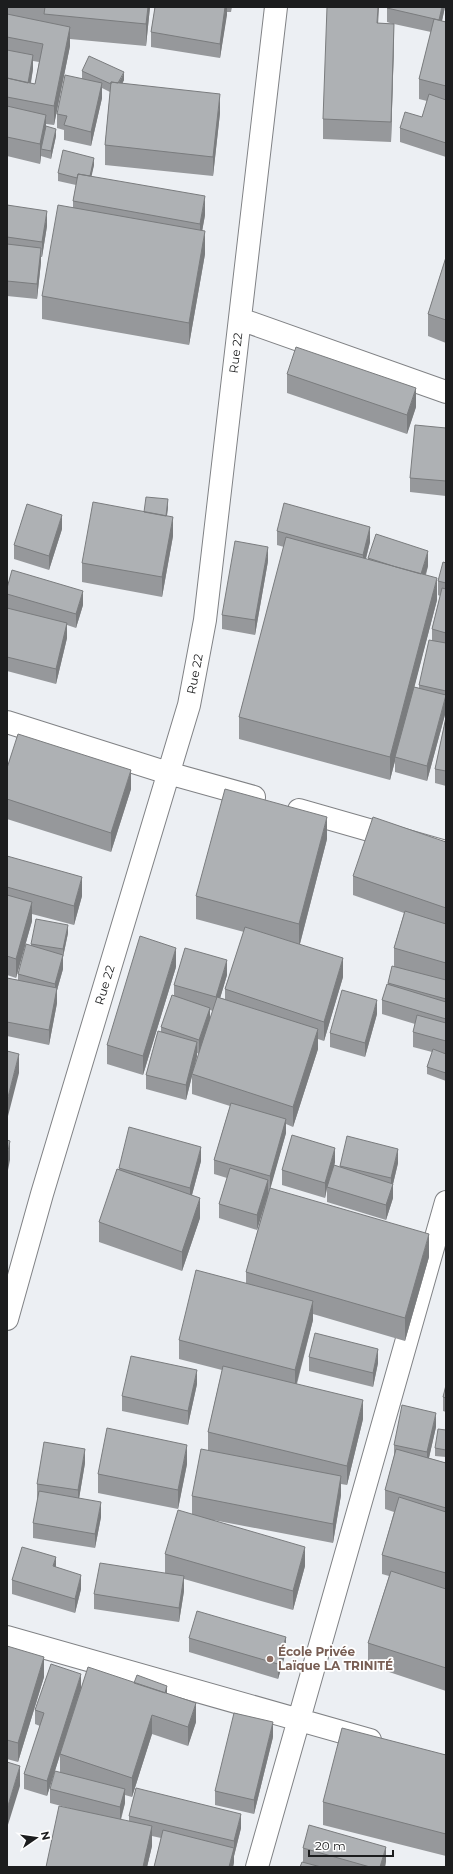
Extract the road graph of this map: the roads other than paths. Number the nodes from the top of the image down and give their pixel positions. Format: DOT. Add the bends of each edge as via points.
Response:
graph roads {
  1 [pos="276,7"];
  2 [pos="240,319"];
  3 [pos="446,392"];
  4 [pos="7,722"];
  5 [pos="168,773"];
  6 [pos="446,852"];
  7 [pos="446,1202"];
  8 [pos="7,1319"];
  9 [pos="7,1637"];
  10 [pos="299,1720"];
  11 [pos="387,1745"];
  12 [pos="257,1867"];
  1 -- 2 [label="street, Rue 22"];
  2 -- 3 [label="street"];
  2 -- 5 [label="street, Rue 22" via="205,620 189,704"];
  4 -- 5 [label="street"];
  5 -- 6 [label="street"];
  5 -- 8 [label="street, Rue 22"];
  7 -- 10 [label="street"];
  9 -- 10 [label="street"];
  10 -- 11 [label="street"];
  10 -- 12 [label="street"];
}
